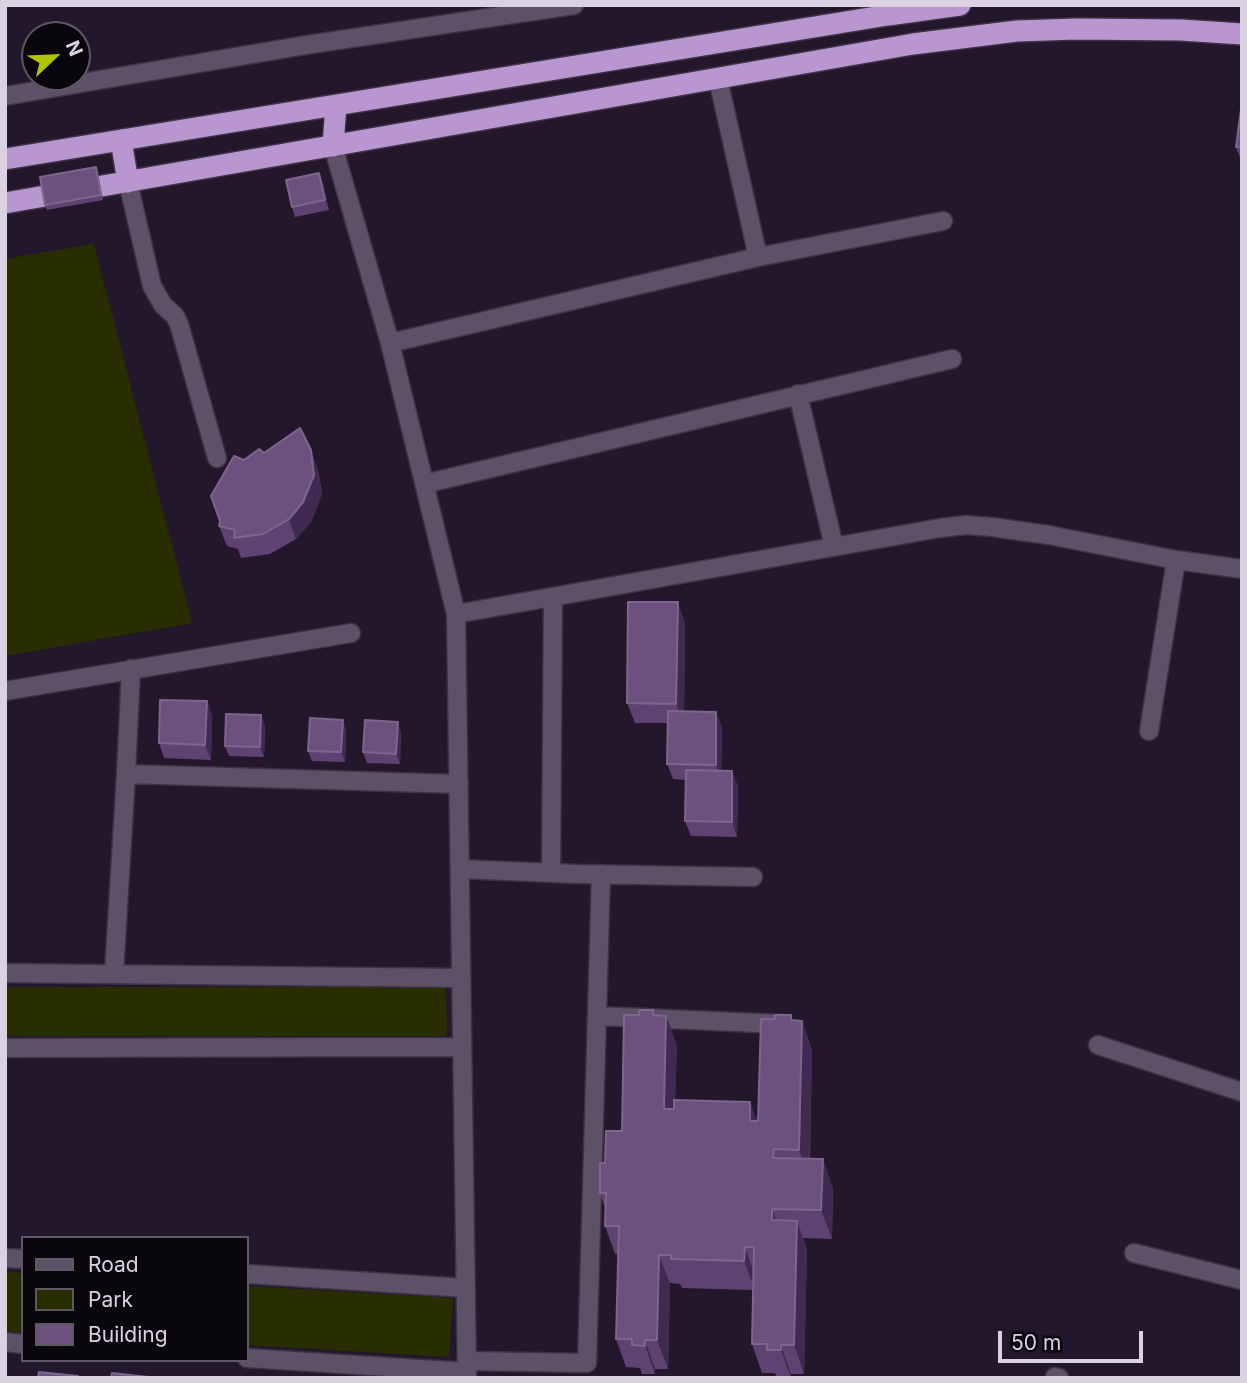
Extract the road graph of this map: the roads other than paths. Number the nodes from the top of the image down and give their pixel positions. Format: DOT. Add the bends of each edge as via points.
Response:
graph roads {
  1 [pos="574,5"];
  2 [pos="960,5"];
  3 [pos="1242,34"];
  4 [pos="718,79"];
  5 [pos="5,96"];
  6 [pos="336,105"];
  7 [pos="121,140"];
  8 [pos="333,146"];
  9 [pos="5,159"];
  10 [pos="128,182"];
  11 [pos="5,203"];
  12 [pos="943,221"];
  13 [pos="758,257"];
  14 [pos="390,343"];
  15 [pos="952,359"];
  16 [pos="798,394"];
  17 [pos="217,458"];
  18 [pos="424,484"];
  19 [pos="834,547"];
  20 [pos="1176,560"];
  21 [pos="1242,569"];
  22 [pos="553,597"];
  23 [pos="456,614"];
  24 [pos="351,633"];
  25 [pos="131,669"];
  26 [pos="5,691"];
  27 [pos="1149,731"];
  28 [pos="126,774"];
  29 [pos="459,784"];
  30 [pos="460,869"];
  31 [pos="551,872"];
  32 [pos="601,874"];
  33 [pos="753,877"];
  34 [pos="5,973"];
  35 [pos="114,973"];
  36 [pos="461,978"];
  37 [pos="597,1016"];
  38 [pos="803,1025"];
  39 [pos="1098,1045"];
  40 [pos="462,1046"];
  41 [pos="5,1048"];
  42 [pos="1242,1092"];
  43 [pos="1134,1252"];
  44 [pos="248,1274"];
  45 [pos="1242,1280"];
  46 [pos="465,1288"];
  47 [pos="248,1358"];
  48 [pos="467,1370"];
  1 -- 5 [label="street"];
  2 -- 6 [label="highway"];
  3 -- 4 [label="highway" via="1141,29 1017,32 913,44"];
  4 -- 8 [label="highway"];
  4 -- 13 [label="street"];
  6 -- 7 [label="highway"];
  6 -- 8 [label="highway"];
  7 -- 9 [label="highway"];
  7 -- 10 [label="highway"];
  8 -- 10 [label="highway"];
  8 -- 14 [label="street"];
  10 -- 11 [label="highway"];
  10 -- 17 [label="street" via="152,286 179,324"];
  12 -- 13 [label="street"];
  13 -- 14 [label="street"];
  14 -- 18 [label="street"];
  15 -- 16 [label="street"];
  16 -- 18 [label="street"];
  16 -- 19 [label="street"];
  18 -- 23 [label="street"];
  19 -- 20 [label="street" via="966,525 1049,535"];
  19 -- 22 [label="street"];
  20 -- 21 [label="street"];
  20 -- 27 [label="street"];
  22 -- 23 [label="street"];
  22 -- 31 [label="street"];
  23 -- 29 [label="street"];
  24 -- 25 [label="street"];
  25 -- 26 [label="street"];
  25 -- 28 [label="street"];
  28 -- 29 [label="street"];
  28 -- 35 [label="street"];
  29 -- 30 [label="street"];
  30 -- 31 [label="street"];
  30 -- 36 [label="street"];
  31 -- 32 [label="street"];
  32 -- 33 [label="street"];
  32 -- 37 [label="street"];
  34 -- 35 [label="street"];
  35 -- 36 [label="street"];
  36 -- 40 [label="street"];
  37 -- 38 [label="street"];
  37 -- 48 [label="street" via="587,1363"];
  39 -- 42 [label="street"];
  40 -- 41 [label="street"];
  40 -- 46 [label="street"];
  43 -- 45 [label="street"];
  44 -- 46 [label="street"];
  46 -- 48 [label="street"];
  47 -- 48 [label="street"];
}
